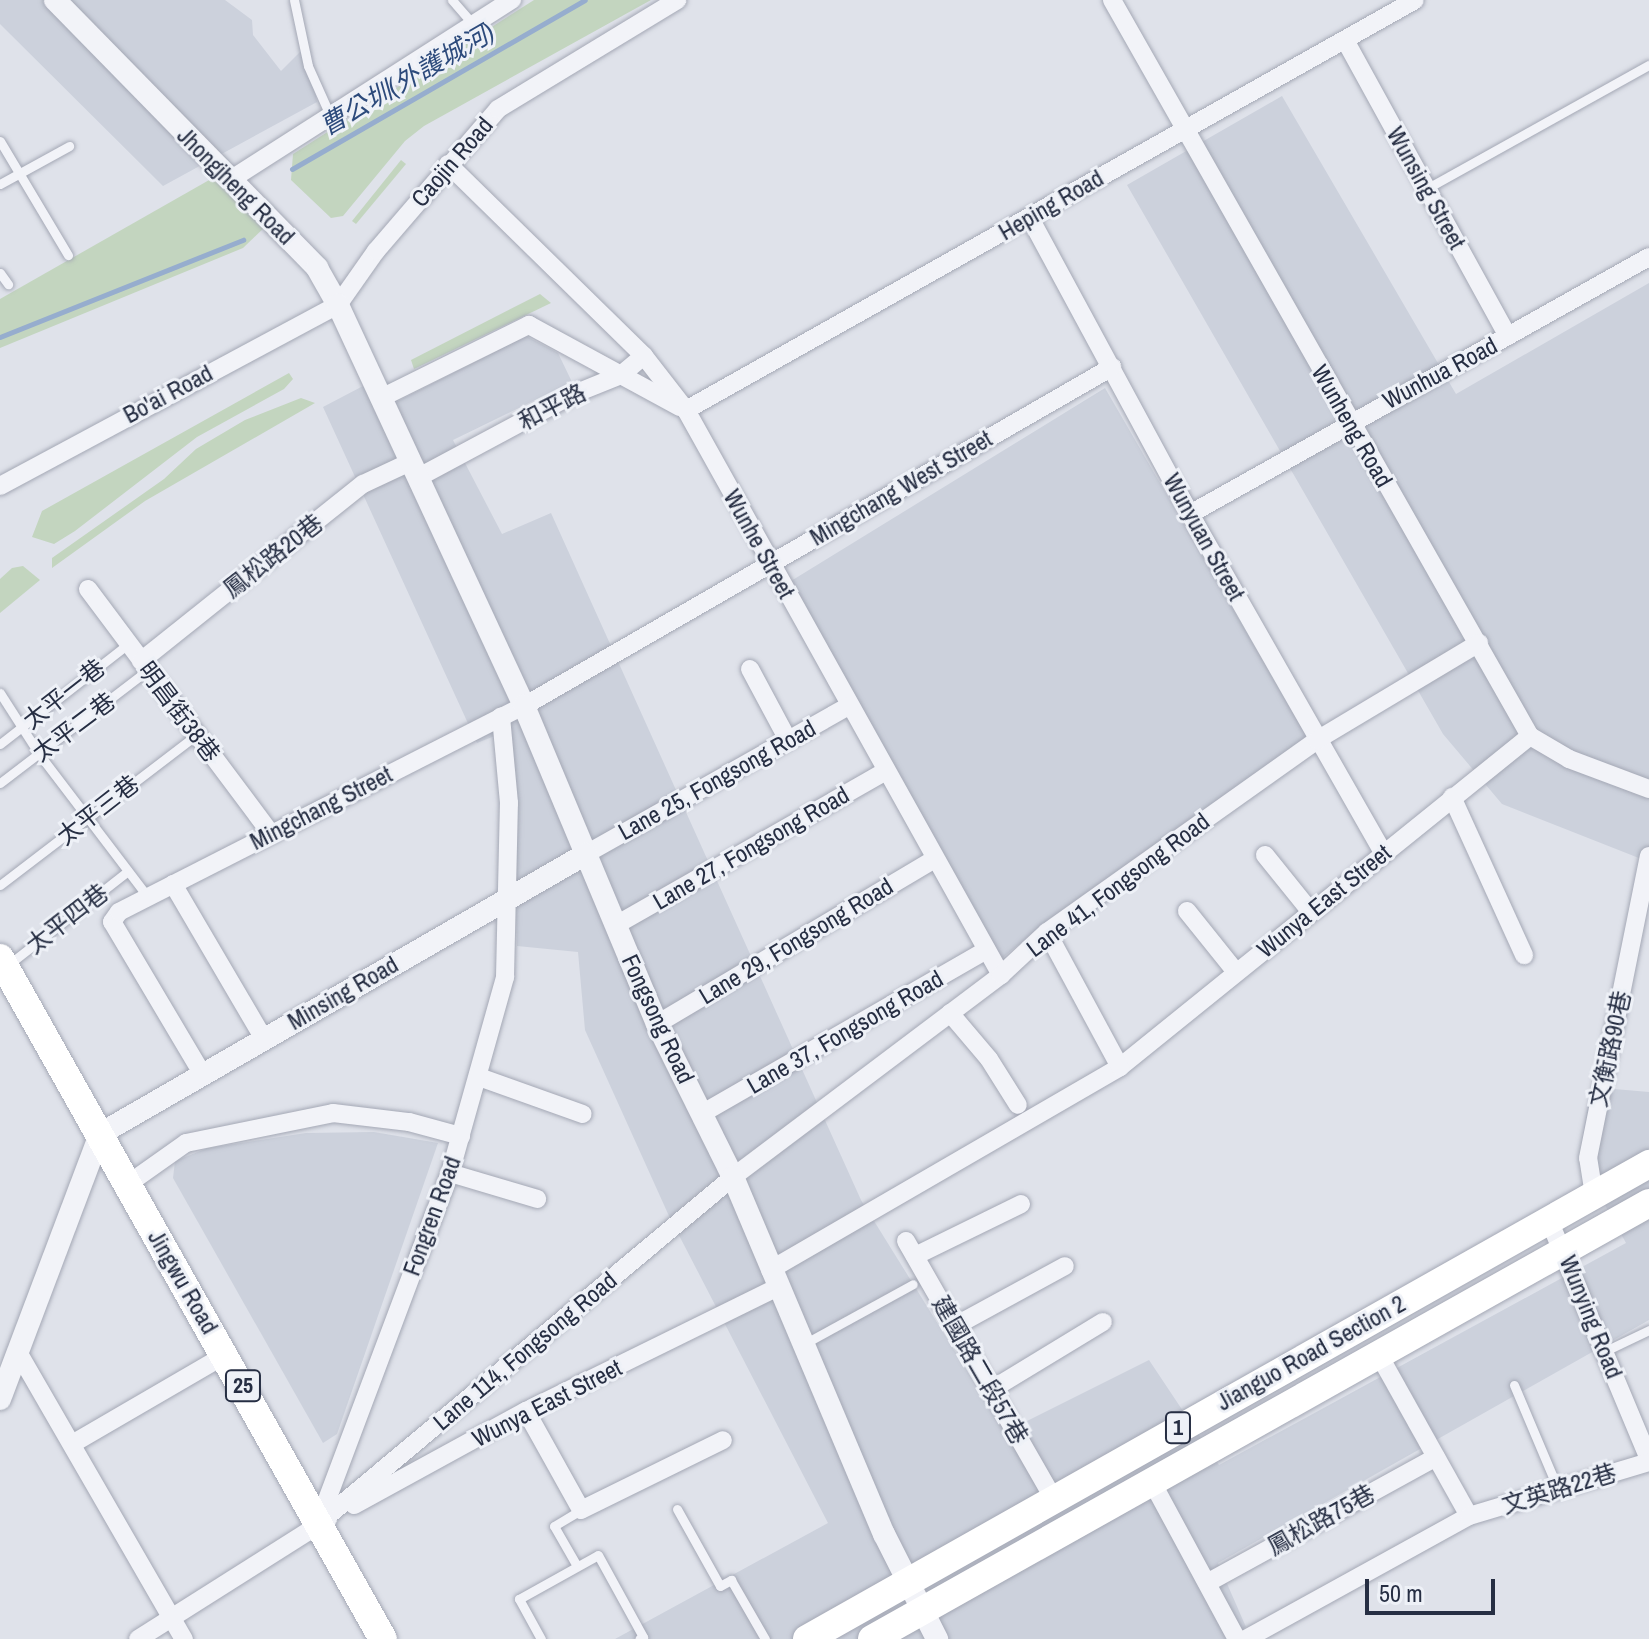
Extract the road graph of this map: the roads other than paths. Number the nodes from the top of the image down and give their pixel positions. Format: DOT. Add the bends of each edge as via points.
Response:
graph roads {
  1 [pos="55,0"];
  2 [pos="294,0"];
  3 [pos="452,0"];
  4 [pos="512,0"];
  5 [pos="677,0"];
  6 [pos="1112,0"];
  7 [pos="1415,0"];
  8 [pos="473,24"];
  9 [pos="1345,40"];
  10 [pos="1649,65"];
  11 [pos="329,113"];
  12 [pos="1183,129"];
  13 [pos="0,141"];
  14 [pos="69,146"];
  15 [pos="448,164"];
  16 [pos="20,170"];
  17 [pos="230,180"];
  18 [pos="0,184"];
  19 [pos="1426,189"];
  20 [pos="1030,218"];
  21 [pos="68,255"];
  22 [pos="1649,257"];
  23 [pos="0,273"];
  24 [pos="8,284"];
  25 [pos="338,305"];
  26 [pos="1508,336"];
  27 [pos="644,356"];
  28 [pos="1112,367"];
  29 [pos="621,375"];
  30 [pos="383,397"];
  31 [pos="686,410"];
  32 [pos="1349,422"];
  33 [pos="416,469"];
  34 [pos="0,486"];
  35 [pos="1190,514"];
  36 [pos="768,563"];
  37 [pos="88,589"];
  38 [pos="1479,643"];
  39 [pos="128,644"];
  40 [pos="144,666"];
  41 [pos="750,669"];
  42 [pos="0,693"];
  43 [pos="524,706"];
  44 [pos="849,706"];
  45 [pos="501,716"];
  46 [pos="22,727"];
  47 [pos="196,735"];
  48 [pos="1530,736"];
  49 [pos="788,740"];
  50 [pos="1317,740"];
  51 [pos="0,744"];
  52 [pos="39,754"];
  53 [pos="886,771"];
  54 [pos="0,783"];
  55 [pos="1649,789"];
  56 [pos="1452,797"];
  57 [pos="87,818"];
  58 [pos="271,834"];
  59 [pos="1383,853"];
  60 [pos="586,854"];
  61 [pos="1265,855"];
  62 [pos="1649,856"];
  63 [pos="935,859"];
  64 [pos="128,871"];
  65 [pos="173,884"];
  66 [pos="0,885"];
  67 [pos="148,897"];
  68 [pos="505,898"];
  69 [pos="1187,911"];
  70 [pos="1311,912"];
  71 [pos="616,925"];
  72 [pos="1047,932"];
  73 [pos="987,950"];
  74 [pos="1524,955"];
  75 [pos="3,963"];
  76 [pos="1236,972"];
  77 [pos="1001,975"];
  78 [pos="950,1013"];
  79 [pos="657,1024"];
  80 [pos="264,1039"];
  81 [pos="1120,1067"];
  82 [pos="203,1075"];
  83 [pos="479,1077"];
  84 [pos="1018,1105"];
  85 [pos="703,1113"];
  86 [pos="583,1114"];
  87 [pos="100,1134"];
  88 [pos="461,1136"];
  89 [pos="1649,1164"];
  90 [pos="450,1173"];
  91 [pos="733,1177"];
  92 [pos="128,1184"];
  93 [pos="1594,1195"];
  94 [pos="537,1199"];
  95 [pos="1649,1203"];
  96 [pos="1021,1204"];
  97 [pos="1549,1220"];
  98 [pos="1565,1250"];
  99 [pos="1065,1266"];
  100 [pos="774,1278"];
  101 [pos="913,1284"];
  102 [pos="1103,1322"];
  103 [pos="955,1326"];
  104 [pos="1649,1330"];
  105 [pos="803,1345"];
  106 [pos="1605,1351"];
  107 [pos="18,1352"];
  108 [pos="225,1355"];
  109 [pos="1379,1355"];
  110 [pos="1514,1385"];
  111 [pos="991,1390"];
  112 [pos="0,1399"];
  113 [pos="526,1411"];
  114 [pos="723,1440"];
  115 [pos="72,1444"];
  116 [pos="1647,1450"];
  117 [pos="1436,1457"];
  118 [pos="1152,1482"];
  119 [pos="1558,1489"];
  120 [pos="1053,1498"];
  121 [pos="677,1509"];
  122 [pos="581,1510"];
  123 [pos="1469,1516"];
  124 [pos="318,1524"];
  125 [pos="577,1566"];
  126 [pos="907,1582"];
  127 [pos="1207,1583"];
  128 [pos="921,1613"];
  129 [pos="173,1617"];
  130 [pos="138,1639"];
  131 [pos="184,1639"];
  132 [pos="383,1639"];
  133 [pos="541,1639"];
  134 [pos="639,1639"];
  135 [pos="765,1639"];
  136 [pos="807,1639"];
  137 [pos="872,1639"];
  138 [pos="937,1639"];
  139 [pos="1237,1639"];
  140 [pos="1246,1639"];
  1 -- 17 [label="street, Jhongjheng Road"];
  2 -- 11 [label="lane" via="308,66"];
  3 -- 8 [label="lane"];
  4 -- 8 [label="street"];
  5 -- 15 [label="street, Caojin Road" via="498,109"];
  6 -- 12 [label="street, Wunheng Road"];
  7 -- 9 [label="street, Heping Road"];
  8 -- 11 [label="street"];
  9 -- 12 [label="street, Heping Road"];
  9 -- 19 [label="street, Wunsing Street"];
  10 -- 19 [label="lane"];
  11 -- 17 [label="street"];
  12 -- 20 [label="street, Heping Road"];
  12 -- 32 [label="street, Wunheng Road"];
  13 -- 16 [label="lane"];
  14 -- 16 [label="lane"];
  15 -- 25 [label="street, Caojin Road"];
  15 -- 27 [label="street, Wunhe Street"];
  16 -- 18 [label="lane"];
  16 -- 21 [label="lane"];
  17 -- 25 [label="street, Jhongjheng Road" via="317,268"];
  19 -- 26 [label="street, Wunsing Street"];
  20 -- 28 [label="street, Wunyuan Street"];
  20 -- 31 [label="street, Heping Road"];
  22 -- 26 [label="street, Wunhua Road"];
  23 -- 24 [label="lane"];
  25 -- 30 [label="street, Jhongjheng Road"];
  25 -- 34 [label="street, Bo'ai Road"];
  26 -- 32 [label="street, Wunhua Road"];
  27 -- 29 [label="street, 和平路"];
  27 -- 31 [label="street, Wunhe Street"];
  28 -- 35 [label="street, Wunyuan Street"];
  28 -- 36 [label="street, Mingchang West Street"];
  29 -- 30 [label="street" via="529,325"];
  29 -- 31 [label="street"];
  29 -- 33 [label="street, 和平路"];
  30 -- 33 [label="street, Fongsong Road"];
  31 -- 36 [label="street, Wunhe Street"];
  32 -- 35 [label="street, Wunhua Road"];
  32 -- 38 [label="street, Wunheng Road"];
  33 -- 40 [label="street, 鳳松路20巷" via="363,484"];
  33 -- 43 [label="street, Fongsong Road"];
  35 -- 50 [label="street, Wunyuan Street"];
  36 -- 43 [label="street, Mingchang West Street"];
  36 -- 44 [label="street, Wunhe Street"];
  37 -- 39 [label="street, 明昌街38巷"];
  38 -- 48 [label="street, Wunheng Road"];
  38 -- 50 [label="street, Lane 41, Fongsong Road"];
  39 -- 40 [label="street, 明昌街38巷"];
  39 -- 46 [label="lane, 太平一巷"];
  40 -- 47 [label="street, 明昌街38巷"];
  40 -- 52 [label="lane, 太平二巷"];
  41 -- 49 [label="street"];
  42 -- 46 [label="lane"];
  43 -- 45 [label="street, Mingchang Street"];
  43 -- 60 [label="street, Fongsong Road"];
  44 -- 49 [label="street, Lane 25, Fongsong Road"];
  44 -- 53 [label="street, Wunhe Street"];
  45 -- 58 [label="street, Mingchang Street"];
  45 -- 68 [label="street, Fongren Road" via="509,803"];
  46 -- 51 [label="lane, 太平一巷"];
  46 -- 52 [label="lane"];
  47 -- 57 [label="lane, 太平三巷"];
  47 -- 58 [label="street, 明昌街38巷"];
  48 -- 55 [label="street" via="1569,759"];
  48 -- 56 [label="street, Wunya East Street"];
  49 -- 60 [label="street, Lane 25, Fongsong Road"];
  50 -- 59 [label="street, Wunyuan Street"];
  50 -- 72 [label="street, Lane 41, Fongsong Road"];
  52 -- 54 [label="lane, 太平二巷"];
  52 -- 57 [label="lane"];
  53 -- 63 [label="street, Wunhe Street"];
  53 -- 71 [label="street, Lane 27, Fongsong Road"];
  56 -- 59 [label="street, Wunya East Street"];
  56 -- 74 [label="street"];
  57 -- 64 [label="lane"];
  57 -- 66 [label="lane, 太平三巷"];
  58 -- 65 [label="street, Mingchang Street"];
  59 -- 70 [label="street, Wunya East Street"];
  60 -- 68 [label="street, Minsing Road"];
  60 -- 71 [label="street, Fongsong Road"];
  61 -- 70 [label="street"];
  62 -- 93 [label="street, 文衡路90巷" via="1588,1158"];
  63 -- 73 [label="street, Wunhe Street"];
  63 -- 79 [label="street, Lane 29, Fongsong Road"];
  64 -- 67 [label="lane"];
  64 -- 75 [label="lane, 太平四巷"];
  65 -- 67 [label="street, Mingchang Street"];
  65 -- 80 [label="street"];
  67 -- 82 [label="street, Mingchang Street" via="119,912 112,922"];
  68 -- 80 [label="street, Minsing Road"];
  68 -- 83 [label="street, Fongren Road" via="505,977"];
  69 -- 76 [label="street"];
  70 -- 76 [label="street, Wunya East Street"];
  71 -- 79 [label="street, Fongsong Road"];
  72 -- 77 [label="street, Lane 41, Fongsong Road"];
  72 -- 81 [label="street"];
  73 -- 77 [label="street, Wunhe Street"];
  73 -- 85 [label="street, Lane 37, Fongsong Road"];
  75 -- 87 [label="main road, 25"];
  76 -- 81 [label="street, Wunya East Street"];
  77 -- 78 [label="street, Lane 41, Fongsong Road"];
  78 -- 84 [label="street" via="989,1059"];
  78 -- 91 [label="street, Lane 41, Fongsong Road"];
  79 -- 85 [label="street, Fongsong Road"];
  80 -- 82 [label="street, Minsing Road"];
  81 -- 100 [label="street, Wunya East Street"];
  82 -- 87 [label="street, Minsing Road"];
  83 -- 86 [label="street"];
  83 -- 88 [label="street, Fongren Road"];
  85 -- 91 [label="street, Fongsong Road"];
  87 -- 92 [label="main road, Jingwu Road / 25"];
  87 -- 107 [label="street"];
  88 -- 90 [label="street, Fongren Road"];
  88 -- 92 [label="street" via="409,1122 333,1113 186,1143"];
  89 -- 93 [label="main road, Jianguo Road Section 2 / 1"];
  90 -- 94 [label="street"];
  90 -- 124 [label="street, Fongren Road"];
  91 -- 100 [label="street, Fongsong Road"];
  91 -- 124 [label="street, Lane 114, Fongsong Road"];
  92 -- 108 [label="main road, Jingwu Road / 25"];
  93 -- 97 [label="main road, Jianguo Road Section 2 / 1"];
  95 -- 98 [label="main road, Jianguo Road Section 2 / 1"];
  96 -- 103 [label="street, 建國路二段57巷" via="911,1248"];
  97 -- 98 [label="street, Wunying Road"];
  97 -- 120 [label="main road, Jianguo Road Section 2 / 1"];
  98 -- 106 [label="street, Wunying Road"];
  98 -- 109 [label="main road, Jianguo Road Section 2 / 1"];
  99 -- 103 [label="street"];
  100 -- 105 [label="street, Fongsong Road"];
  100 -- 113 [label="street, Wunya East Street"];
  101 -- 105 [label="lane"];
  102 -- 111 [label="street"];
  103 -- 111 [label="street, 建國路二段57巷"];
  104 -- 106 [label="lane"];
  105 -- 126 [label="street, Fongsong Road"];
  106 -- 116 [label="street, Wunying Road"];
  107 -- 112 [label="street"];
  107 -- 115 [label="street"];
  108 -- 115 [label="street"];
  108 -- 124 [label="main road, Jingwu Road / 25"];
  109 -- 117 [label="street"];
  109 -- 118 [label="main road, Jianguo Road Section 2 / 1"];
  110 -- 119 [label="lane"];
  111 -- 120 [label="street, 建國路二段57巷"];
  113 -- 122 [label="street"];
  113 -- 124 [label="street, Wunya East Street"];
  114 -- 122 [label="street"];
  115 -- 129 [label="street"];
  116 -- 119 [label="street, 文英路22巷"];
  117 -- 123 [label="street"];
  117 -- 127 [label="street, 鳳松路75巷"];
  118 -- 127 [label="street"];
  118 -- 128 [label="main road, Jianguo Road Section 2 / 1"];
  119 -- 123 [label="street, 文英路22巷"];
  120 -- 126 [label="main road, Jianguo Road Section 2 / 1"];
  121 -- 135 [label="lane" via="720,1586 731,1580"];
  122 -- 125 [label="lane" via="554,1526"];
  123 -- 140 [label="street, 文英路22巷"];
  124 -- 129 [label="street"];
  124 -- 132 [label="main road, Jingwu Road / 25"];
  125 -- 133 [label="lane" via="519,1599"];
  125 -- 134 [label="lane" via="598,1555 643,1637"];
  126 -- 128 [label="street, Fongsong Road"];
  126 -- 136 [label="main road, Jianguo Road Section 2 / 1"];
  127 -- 139 [label="street"];
  128 -- 137 [label="main road, Jianguo Road Section 2 / 1"];
  128 -- 138 [label="street, Fongsong Road"];
  129 -- 130 [label="street"];
  129 -- 131 [label="street"];
}
